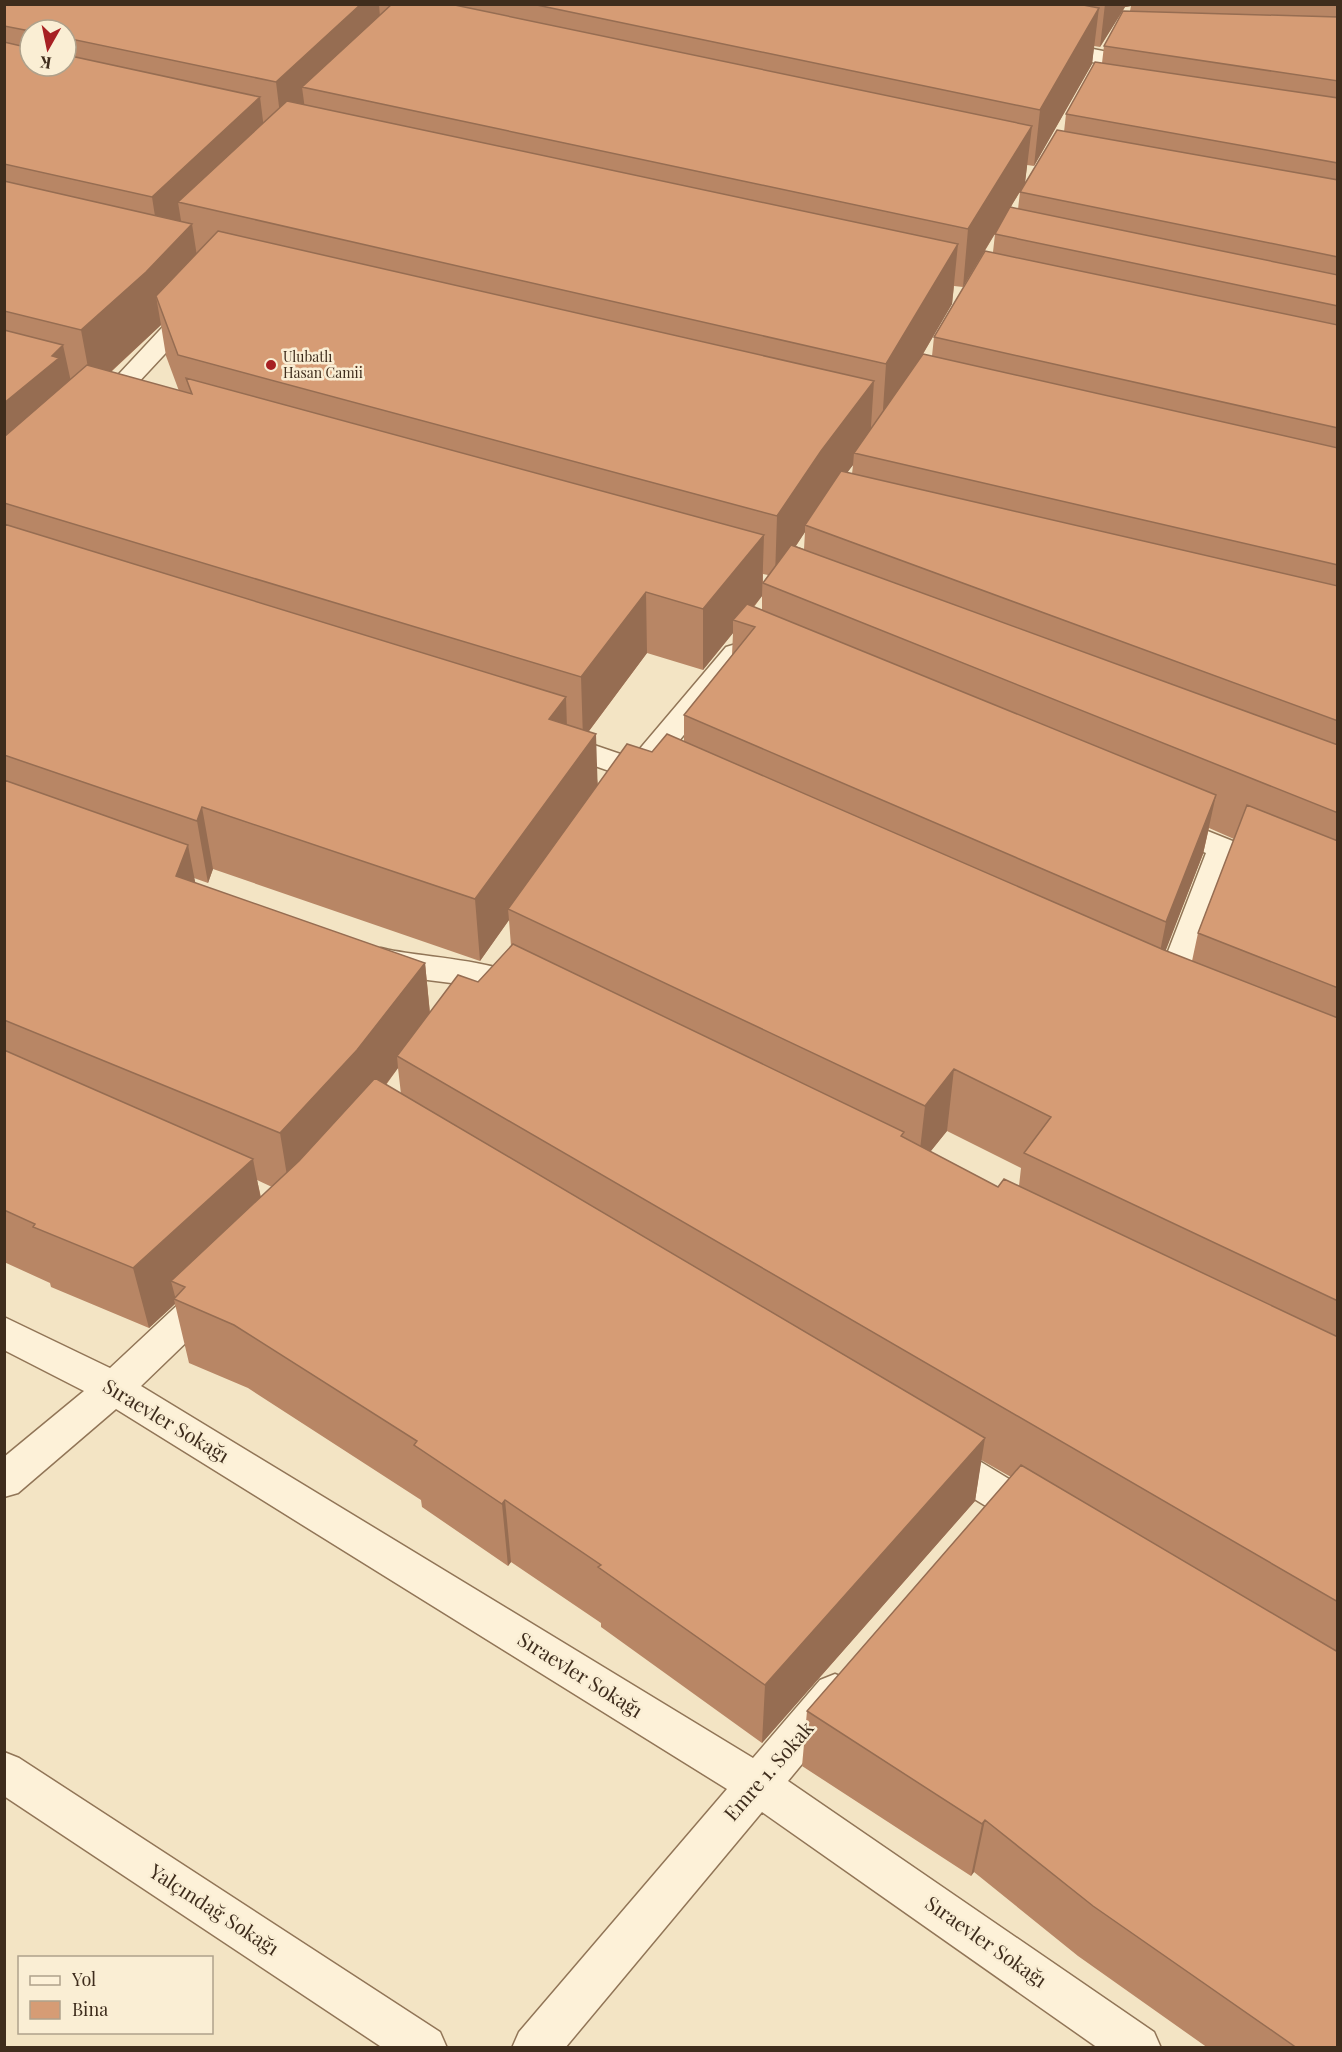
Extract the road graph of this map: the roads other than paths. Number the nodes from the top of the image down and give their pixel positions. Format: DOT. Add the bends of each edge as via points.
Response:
graph roads {
  1 [pos="1027,42"];
  2 [pos="1164,59"];
  3 [pos="214,287"];
  4 [pos="81,426"];
  5 [pos="752,645"];
  6 [pos="536,736"];
  7 [pos="637,768"];
  8 [pos="680,787"];
  9 [pos="610,806"];
  10 [pos="1135,812"];
  11 [pos="1223,849"];
  12 [pos="1338,896"];
  13 [pos="351,948"];
  14 [pos="496,966"];
  15 [pos="1164,1002"];
  16 [pos="468,1003"];
  17 [pos="553,1007"];
  18 [pos="235,1272"];
  19 [pos="4,1332"];
  20 [pos="114,1388"];
  21 [pos="913,1442"];
  22 [pos="4,1481"];
  23 [pos="1065,1533"];
  24 [pos="858,1667"];
  25 [pos="4,1772"];
  26 [pos="757,1784"];
  27 [pos="424,2048"];
  28 [pos="535,2048"];
  29 [pos="1138,2048"];
  1 -- 2 [label="street" via="1108,58"];
  3 -- 4 [label="street"];
  5 -- 7 [label="street"];
  6 -- 7 [label="street"];
  7 -- 8 [label="street"];
  7 -- 9 [label="street"];
  10 -- 11 [label="street"];
  11 -- 12 [label="street"];
  11 -- 15 [label="street"];
  13 -- 14 [label="street" via="396,964"];
  14 -- 16 [label="street"];
  14 -- 17 [label="street"];
  18 -- 20 [label="street"];
  19 -- 20 [label="street, Sıraevler Sokağı"];
  20 -- 22 [label="street"];
  20 -- 26 [label="street, Sıraevler Sokağı"];
  21 -- 23 [label="street" via="993,1510"];
  24 -- 26 [label="street, Emre 1. Sokak"];
  25 -- 27 [label="street, Yalçındağ Sokağı"];
  26 -- 28 [label="street, Emre 1. Sokak"];
  26 -- 29 [label="street, Sıraevler Sokağı"];
}
